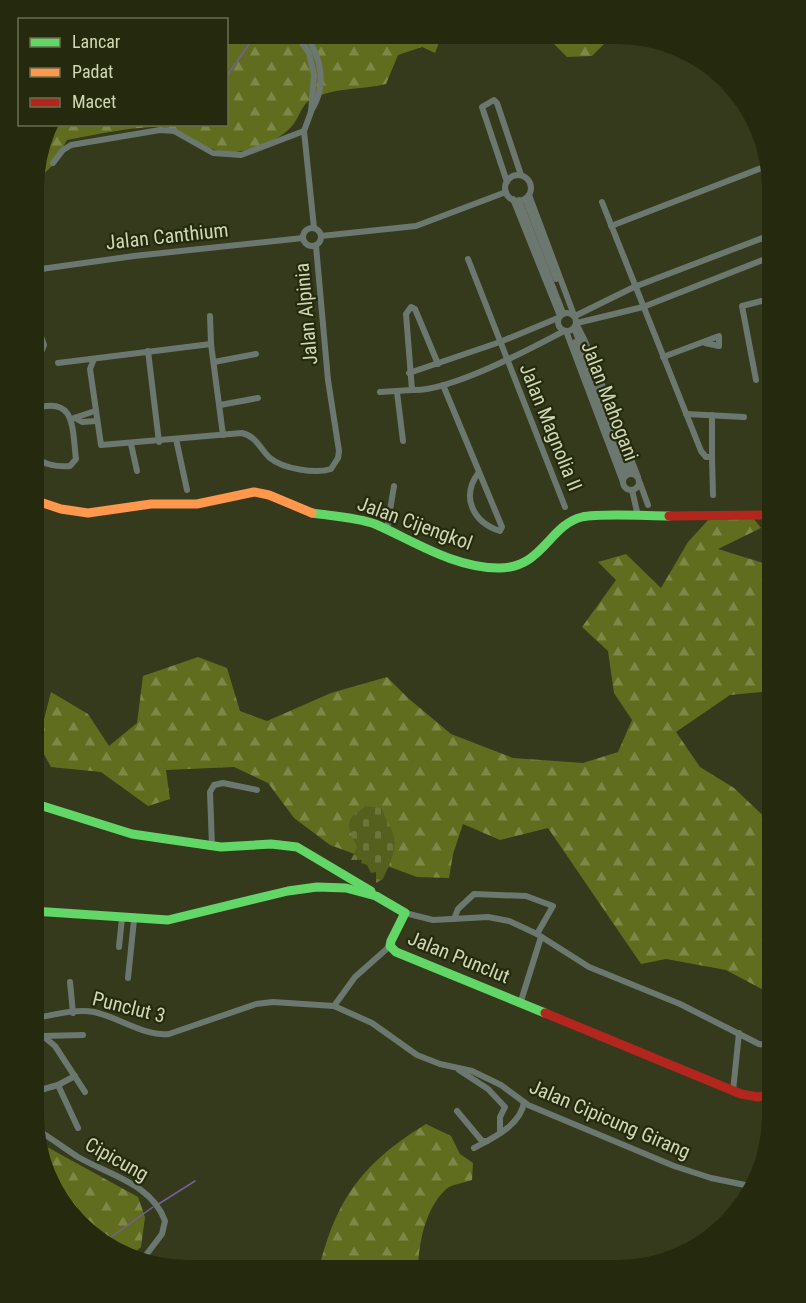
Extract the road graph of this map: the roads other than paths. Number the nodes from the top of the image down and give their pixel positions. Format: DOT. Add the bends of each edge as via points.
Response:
graph roads {
  1 [pos="302,44"];
  2 [pos="310,44"];
  3 [pos="310,112"];
  4 [pos="304,131"];
  5 [pos="53,163"];
  6 [pos="761,168"];
  7 [pos="521,175"];
  8 [pos="507,182"];
  9 [pos="506,192"];
  10 [pos="521,198"];
  11 [pos="602,201"];
  12 [pos="611,226"];
  13 [pos="314,228"];
  14 [pos="321,236"];
  15 [pos="303,238"];
  16 [pos="762,238"];
  17 [pos="316,246"];
  18 [pos="468,259"];
  19 [pos="762,260"];
  20 [pos="44,270"];
  21 [pos="634,287"];
  22 [pos="762,301"];
  23 [pos="644,307"];
  24 [pos="210,316"];
  25 [pos="569,322"];
  26 [pos="500,342"];
  27 [pos="705,343"];
  28 [pos="211,344"];
  29 [pos="148,351"];
  30 [pos="256,354"];
  31 [pos="663,357"];
  32 [pos="94,358"];
  33 [pos="506,360"];
  34 [pos="214,362"];
  35 [pos="58,363"];
  36 [pos="438,364"];
  37 [pos="409,373"];
  38 [pos="756,380"];
  39 [pos="443,385"];
  40 [pos="412,390"];
  41 [pos="380,392"];
  42 [pos="397,392"];
  43 [pos="258,398"];
  44 [pos="220,405"];
  45 [pos="44,406"];
  46 [pos="95,411"];
  47 [pos="686,414"];
  48 [pos="712,415"];
  49 [pos="744,417"];
  50 [pos="73,419"];
  51 [pos="96,421"];
  52 [pos="223,435"];
  53 [pos="176,439"];
  54 [pos="404,441"];
  55 [pos="159,442"];
  56 [pos="131,444"];
  57 [pos="712,457"];
  58 [pos="44,464"];
  59 [pos="137,471"];
  60 [pos="479,472"];
  61 [pos="627,477"];
  62 [pos="639,480"];
  63 [pos="394,486"];
  64 [pos="187,490"];
  65 [pos="632,490"];
  66 [pos="713,495"];
  67 [pos="44,503"];
  68 [pos="648,505"];
  69 [pos="566,507"];
  70 [pos="762,515"];
  71 [pos="638,516"];
  72 [pos="387,529"];
  73 [pos="257,790"];
  74 [pos="44,806"];
  75 [pos="212,846"];
  76 [pos="377,897"];
  77 [pos="44,912"];
  78 [pos="405,913"];
  79 [pos="122,918"];
  80 [pos="454,919"];
  81 [pos="134,920"];
  82 [pos="539,935"];
  83 [pos="390,946"];
  84 [pos="119,947"];
  85 [pos="128,978"];
  86 [pos="70,982"];
  87 [pos="521,1001"];
  88 [pos="334,1006"];
  89 [pos="73,1013"];
  90 [pos="44,1017"];
  91 [pos="739,1033"];
  92 [pos="82,1035"];
  93 [pos="44,1036"];
  94 [pos="44,1037"];
  95 [pos="762,1044"];
  96 [pos="453,1067"];
  97 [pos="75,1076"];
  98 [pos="58,1085"];
  99 [pos="44,1089"];
  100 [pos="733,1090"];
  101 [pos="85,1092"];
  102 [pos="762,1096"];
  103 [pos="524,1102"];
  104 [pos="457,1111"];
  105 [pos="78,1128"];
  106 [pos="500,1131"];
  107 [pos="45,1135"];
  108 [pos="487,1141"];
  109 [pos="474,1148"];
  110 [pos="745,1184"];
  111 [pos="147,1254"];
  1 -- 3 [label="street" via="312,60"];
  2 -- 3 [label="street" via="319,62 322,81"];
  3 -- 4 [label="street"];
  4 -- 5 [label="street" via="250,152 220,155 174,131 144,131 71,145"];
  4 -- 13 [label="street"];
  6 -- 12 [label="street"];
  7 -- 8 [label="street"];
  7 -- 8 [label="street" via="497,103 486,103 482,107"];
  7 -- 10 [label="street" via="530,184"];
  8 -- 9 [label="street"];
  9 -- 10 [label="street"];
  9 -- 14 [label="street" via="416,226"];
  10 -- 25 [label="street"];
  10 -- 25 [label="street"];
  11 -- 12 [label="street"];
  12 -- 21 [label="street"];
  13 -- 14 [label="street"];
  13 -- 15 [label="street" via="305,231"];
  14 -- 17 [label="street"];
  15 -- 17 [label="street" via="307,245"];
  15 -- 20 [label="street, Jalan Canthium"];
  16 -- 21 [label="street"];
  17 -- 52 [label="street, Jalan Alpinia" via="338,458 331,469 303,469 271,459 246,434"];
  18 -- 26 [label="street, Jalan Magnolia II"];
  19 -- 23 [label="street"];
  21 -- 23 [label="street"];
  21 -- 25 [label="street"];
  22 -- 38 [label="street" via="742,306"];
  23 -- 25 [label="street"];
  23 -- 31 [label="street"];
  24 -- 28 [label="street"];
  25 -- 26 [label="street"];
  25 -- 33 [label="street"];
  25 -- 61 [label="street"];
  25 -- 61 [label="street, Jalan Mahogani"];
  25 -- 62 [label="street" via="585,341"];
  26 -- 33 [label="street, Jalan Magnolia II"];
  26 -- 36 [label="street"];
  27 -- 31 [label="street"];
  28 -- 29 [label="street"];
  28 -- 34 [label="street"];
  29 -- 32 [label="street"];
  29 -- 55 [label="street"];
  30 -- 34 [label="street"];
  31 -- 47 [label="street"];
  32 -- 35 [label="street"];
  32 -- 46 [label="street" via="90,369"];
  33 -- 39 [label="street"];
  33 -- 69 [label="street, Jalan Magnolia II"];
  34 -- 44 [label="street"];
  36 -- 37 [label="street"];
  36 -- 37 [label="street" via="411,307 406,314"];
  37 -- 40 [label="street"];
  39 -- 40 [label="street"];
  39 -- 60 [label="street"];
  40 -- 42 [label="street"];
  41 -- 42 [label="street"];
  42 -- 54 [label="street"];
  43 -- 44 [label="street"];
  44 -- 52 [label="street"];
  45 -- 50 [label="street" via="54,403"];
  46 -- 50 [label="street"];
  46 -- 51 [label="street"];
  47 -- 48 [label="street"];
  47 -- 57 [label="street" via="701,451"];
  48 -- 49 [label="street"];
  48 -- 57 [label="street"];
  50 -- 51 [label="street"];
  50 -- 58 [label="street" via="75,463 62,467"];
  51 -- 56 [label="street" via="101,445"];
  52 -- 53 [label="street"];
  53 -- 55 [label="street"];
  53 -- 64 [label="street"];
  55 -- 56 [label="street"];
  56 -- 59 [label="street"];
  57 -- 66 [label="street"];
  60 -- 60 [label="street" via="502,527 500,531 482,523 471,509 470,486"];
  61 -- 62 [label="street"];
  61 -- 65 [label="street" via="626,488"];
  62 -- 65 [label="street"];
  62 -- 68 [label="street"];
  63 -- 72 [label="street"];
  65 -- 71 [label="street"];
  67 -- 72 [label="street, Jalan Cijengkol" via="88,513 152,504 197,504 254,492 308,512 348,517"];
  70 -- 71 [label="street, Jalan Cijengkol"];
  71 -- 72 [label="street, Jalan Cijengkol" via="582,517 566,525 536,556 500,568 435,553"];
  73 -- 75 [label="street" via="223,783 214,785 210,792"];
  74 -- 75 [label="street" via="132,834"];
  75 -- 76 [label="street" via="297,847 360,882"];
  76 -- 78 [label="street, Jalan Punclut"];
  76 -- 81 [label="street, Jalan Punclut" via="342,888 301,887 190,917"];
  77 -- 79 [label="street, Jalan Punclut"];
  78 -- 80 [label="street" via="433,920"];
  78 -- 83 [label="street, Jalan Punclut"];
  79 -- 81 [label="street, Jalan Punclut"];
  79 -- 84 [label="street"];
  80 -- 82 [label="street" via="488,917 509,921"];
  80 -- 82 [label="street" via="458,909 474,894 526,896 553,906"];
  81 -- 85 [label="street"];
  82 -- 87 [label="street"];
  82 -- 91 [label="street" via="589,967"];
  83 -- 87 [label="street, Jalan Punclut" via="431,968"];
  83 -- 88 [label="street" via="365,966"];
  86 -- 89 [label="street"];
  87 -- 100 [label="street, Jalan Punclut"];
  88 -- 89 [label="street, Punclut 3" via="273,1002 248,1006 158,1036 120,1019 87,1011"];
  88 -- 96 [label="street, Jalan Cipicung Girang" via="372,1023 417,1055"];
  89 -- 90 [label="street, Punclut 3"];
  91 -- 95 [label="street"];
  91 -- 100 [label="street"];
  92 -- 93 [label="street"];
  94 -- 97 [label="street"];
  96 -- 103 [label="street, Jalan Cipicung Girang" via="493,1080"];
  96 -- 106 [label="street" via="488,1089 505,1107"];
  97 -- 98 [label="street"];
  97 -- 101 [label="street"];
  98 -- 99 [label="street"];
  98 -- 105 [label="street"];
  100 -- 102 [label="street, Jalan Punclut"];
  103 -- 106 [label="street" via="523,1112"];
  103 -- 110 [label="street, Jalan Cipicung Girang" via="674,1167"];
  104 -- 108 [label="street" via="482,1141"];
  106 -- 108 [label="street"];
  107 -- 111 [label="street, Cipicung" via="152,1197 165,1221 162,1234"];
  108 -- 109 [label="street"];
}
